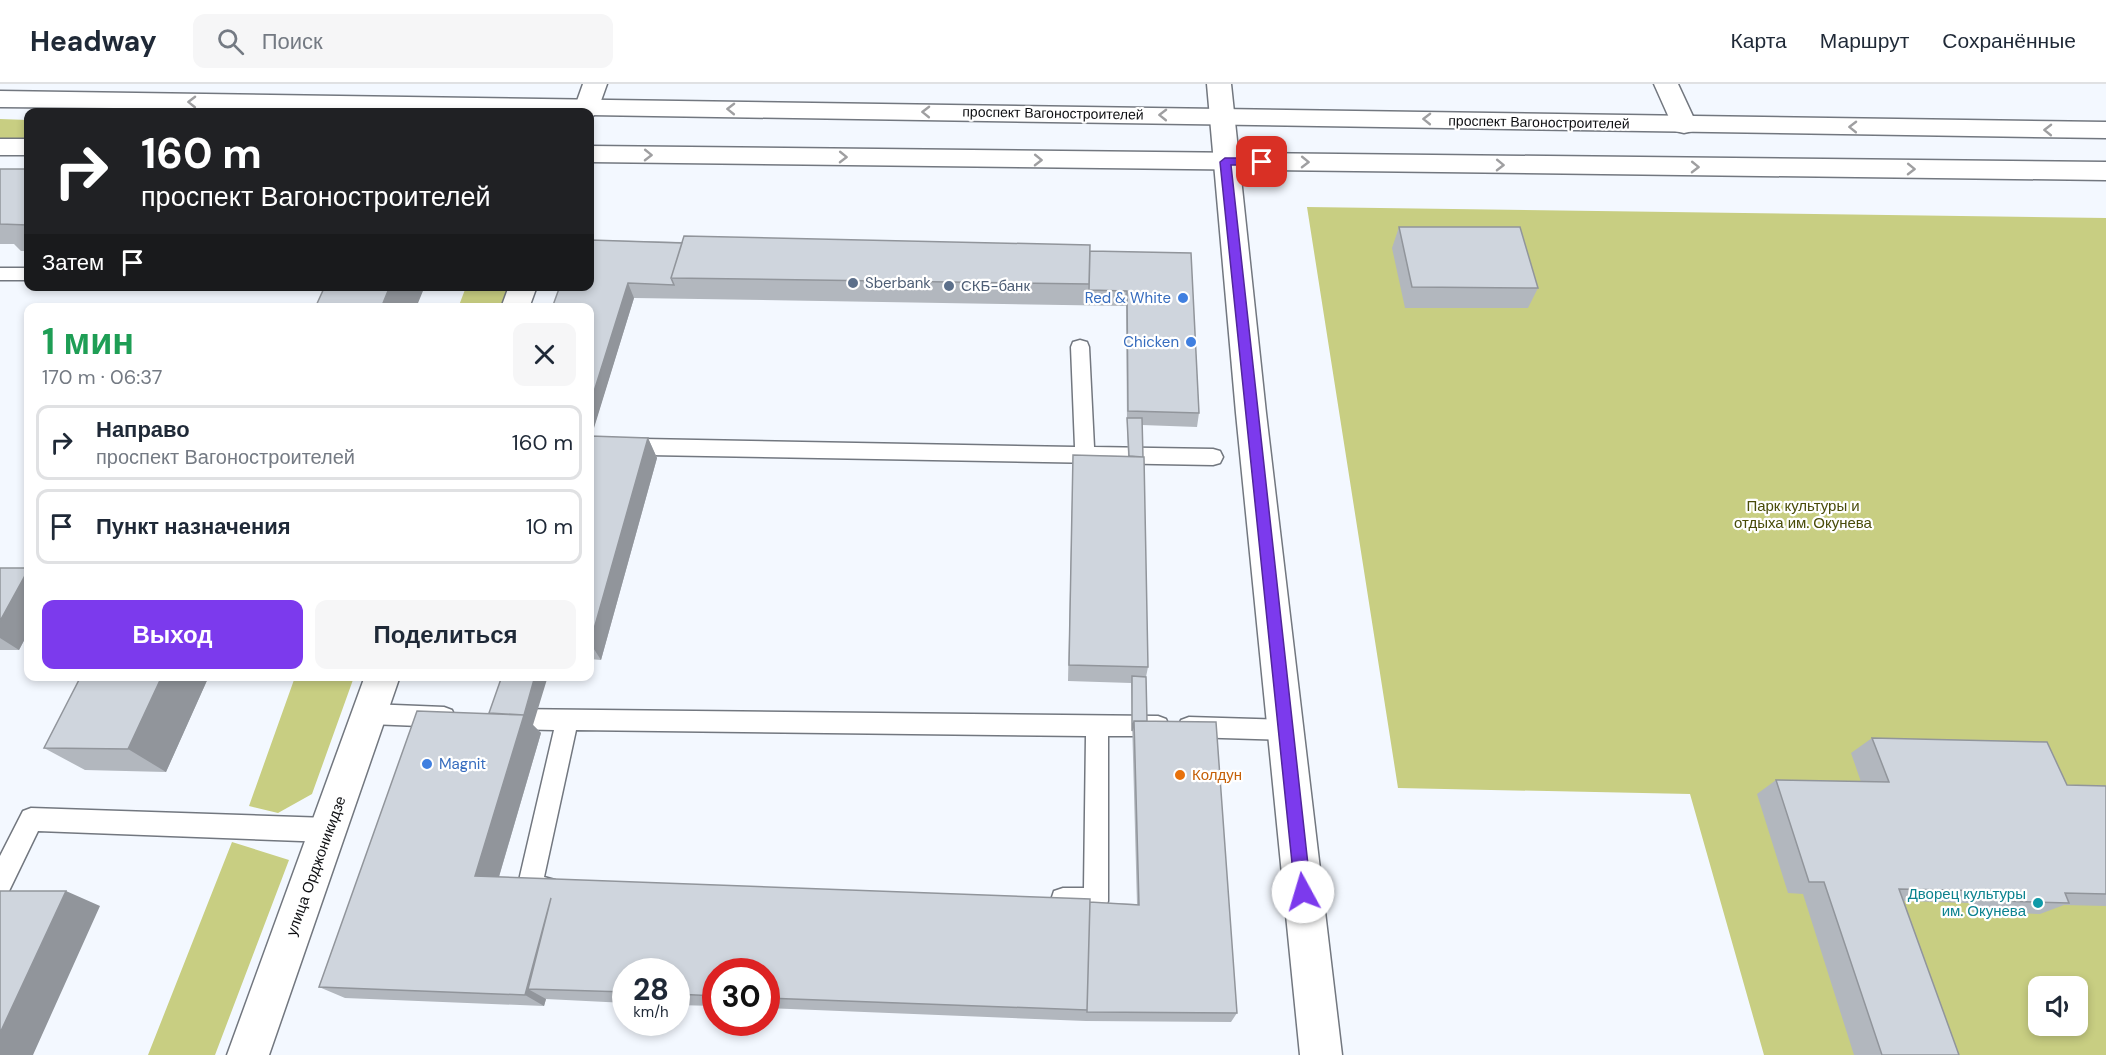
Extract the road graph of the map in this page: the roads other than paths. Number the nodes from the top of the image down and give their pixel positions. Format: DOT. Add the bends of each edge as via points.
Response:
graph roads {
  1 [pos="1666,84"];
  2 [pos="0,99"];
  3 [pos="1220,99"];
  4 [pos="589,101"];
  5 [pos="1684,125"];
  6 [pos="2106,130"];
  7 [pos="0,147"];
  8 [pos="24,147"];
  9 [pos="594,154"];
  10 [pos="1225,162"];
  11 [pos="2106,171"];
  12 [pos="0,274"];
  13 [pos="24,274"];
  14 [pos="1080,347"];
  15 [pos="594,446"];
  16 [pos="1085,455"];
  17 [pos="1213,457"];
  18 [pos="381,681"];
  19 [pos="370,714"];
  20 [pos="463,717"];
  21 [pos="486,718"];
  22 [pos="567,722"];
  23 [pos="1097,725"];
  24 [pos="1285,730"];
  25 [pos="328,830"];
  26 [pos="0,882"];
  27 [pos="565,890"];
  28 [pos="1037,900"];
  29 [pos="248,1055"];
  30 [pos="1321,1055"];
  1 -- 5 [label="main road"];
  4 -- 2 [label="main road, проспект Вагоностроителей, one-way"];
  3 -- 4 [label="main road, проспект Вагоностроителей, one-way"];
  5 -- 3 [label="main road, проспект Вагоностроителей, one-way"];
  3 -- 10 [label="main road"];
  6 -- 5 [label="main road, проспект Вагоностроителей, one-way"];
  7 -- 8 [label="main road"];
  9 -- 10 [label="main road, one-way"];
  10 -- 11 [label="main road, one-way"];
  10 -- 24 [label="main road"];
  12 -- 13 [label="lane"];
  14 -- 16 [label="lane"];
  15 -- 16 [label="lane"];
  16 -- 17 [label="lane"];
  18 -- 19 [label="main road, улица Орджоникидзе"];
  19 -- 20 [label="lane"];
  19 -- 25 [label="main road, улица Орджоникидзе"];
  21 -- 22 [label="lane"];
  22 -- 23 [label="lane"];
  22 -- 27 [label="lane" via="529,889"];
  23 -- 24 [label="lane"];
  23 -- 28 [label="lane" via="1096,901"];
  24 -- 30 [label="main road"];
  25 -- 26 [label="lane" via="31,819"];
  25 -- 29 [label="main road, улица Орджоникидзе"];
}
